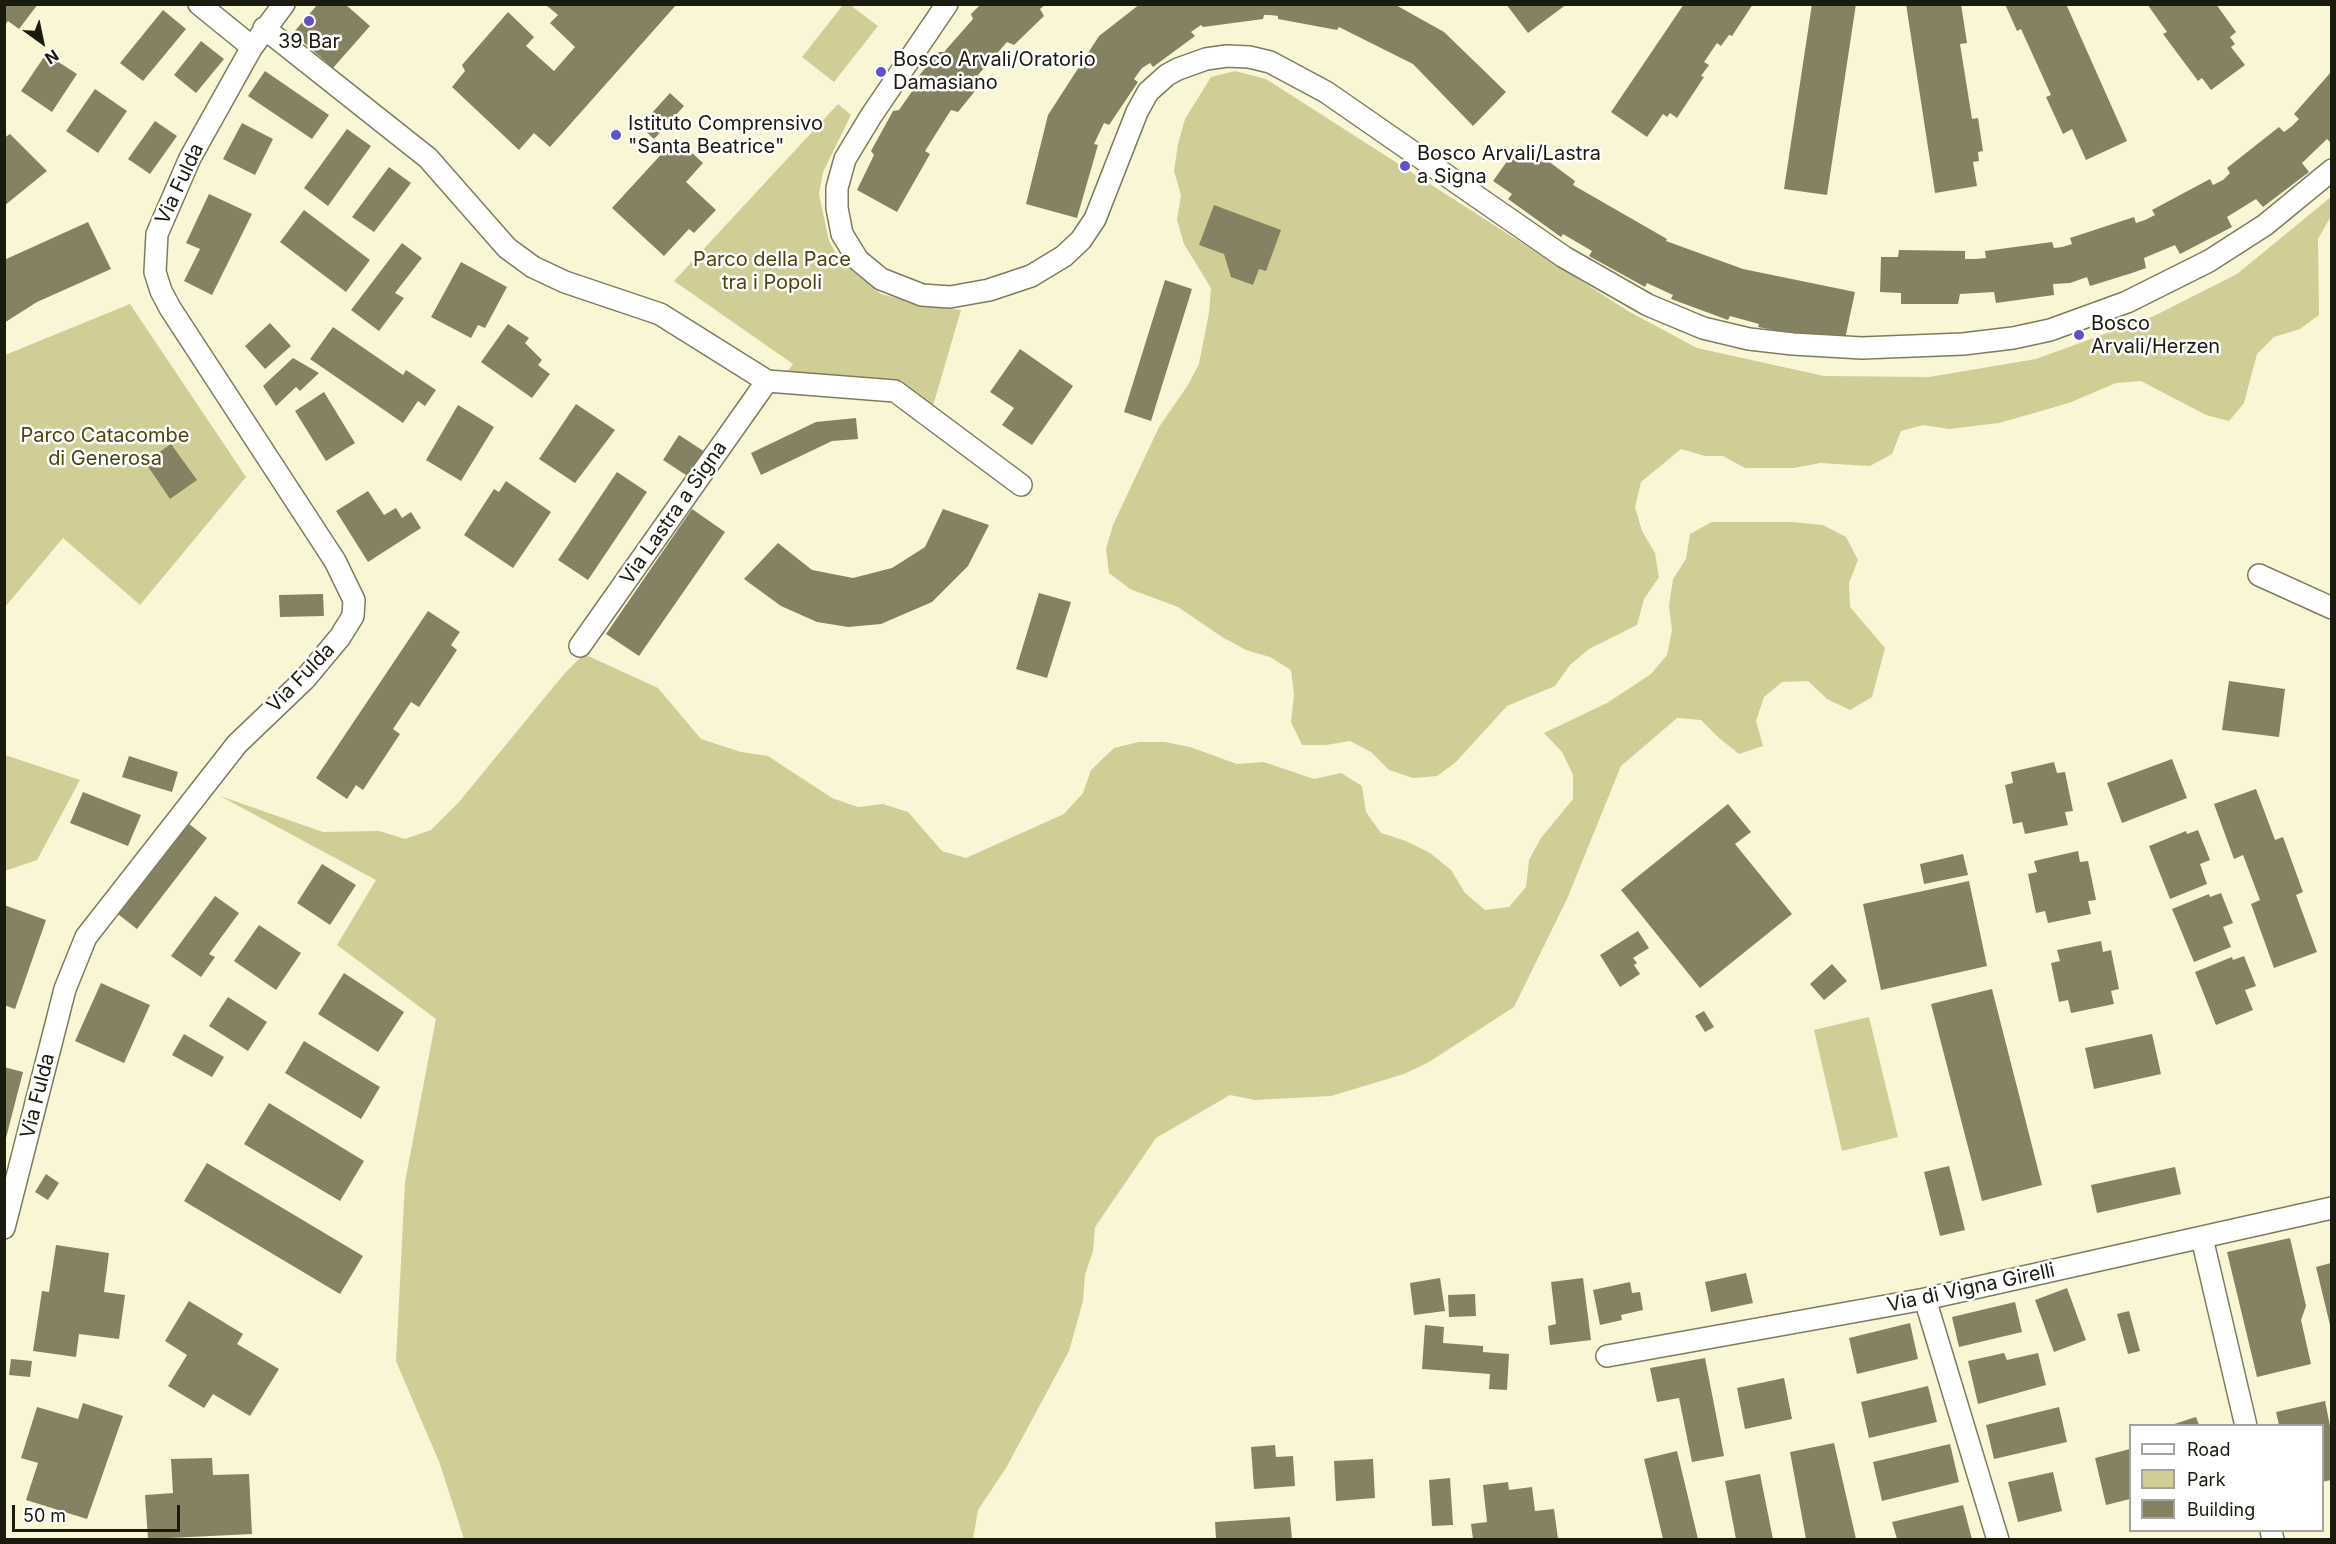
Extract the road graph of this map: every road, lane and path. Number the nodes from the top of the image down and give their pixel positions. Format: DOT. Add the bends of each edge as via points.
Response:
graph roads {
  1 [pos="199,4"];
  2 [pos="284,4"];
  3 [pos="947,4"];
  4 [pos="264,28"];
  5 [pos="252,46"];
  6 [pos="2331,170"];
  7 [pos="767,381"];
  8 [pos="1021,485"];
  9 [pos="2259,575"];
  10 [pos="2331,608"];
  11 [pos="580,646"];
  12 [pos="2331,1209"];
  13 [pos="4,1228"];
  14 [pos="2202,1238"];
  15 [pos="1925,1299"];
  16 [pos="1607,1356"];
  17 [pos="2246,1424"];
  18 [pos="1998,1539"];
  1 -- 5 [label="street"];
  2 -- 4 [label="street, Via Fulda"];
  3 -- 6 [label="street" via="845,159 837,188 842,234 858,260 882,279 922,295 950,297 989,291 1031,276 1064,256 1095,219 1148,92 1178,69 1218,57 1259,59 1304,80 1564,256 1648,305 1702,328 1793,345 1862,348 1963,344 2050,330 2134,298 2209,261 2265,225"];
  4 -- 5 [label="street, Via Fulda"];
  4 -- 7 [label="street" via="428,158 507,248 566,282 660,314"];
  5 -- 13 [label="street, Via Fulda" via="162,217 154,253 155,272 170,308 335,561 354,600 354,616 305,679 237,744 86,938 65,989"];
  7 -- 8 [label="street" via="895,391"];
  7 -- 11 [label="street, Via Lastra a Signa"];
  9 -- 10 [label="street"];
  12 -- 14 [label="street, Via di Vigna Girelli"];
  14 -- 15 [label="street, Via di Vigna Girelli"];
  14 -- 17 [label="street"];
  15 -- 16 [label="street, Via di Vigna Girelli"];
  15 -- 18 [label="street"];
}
